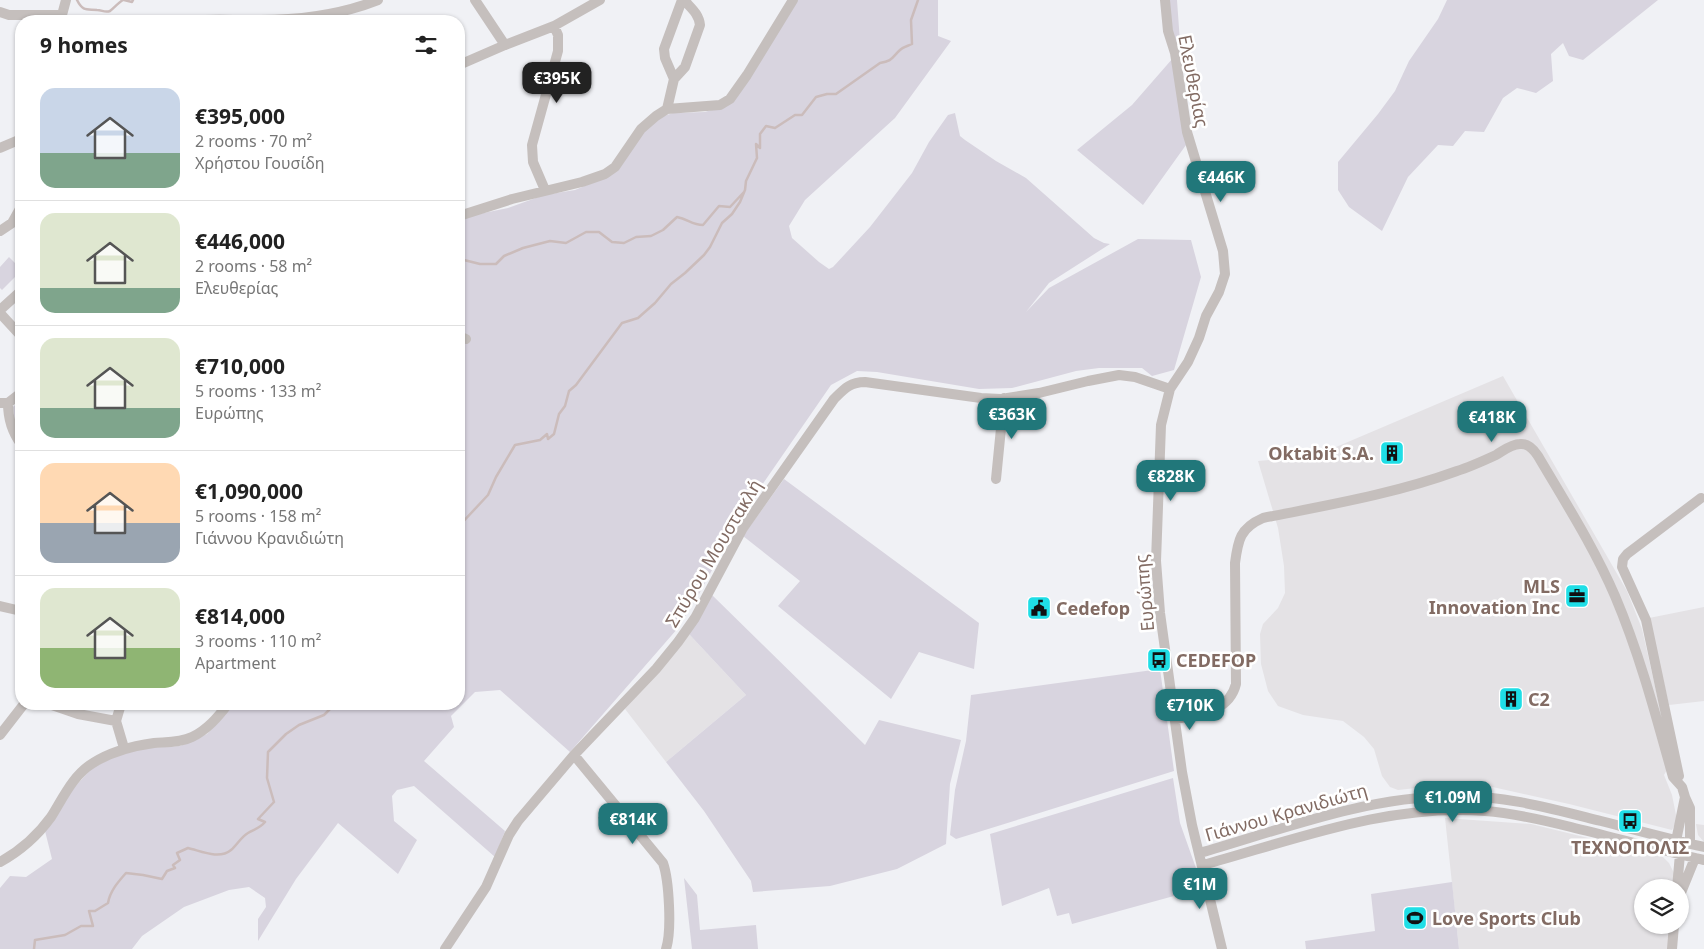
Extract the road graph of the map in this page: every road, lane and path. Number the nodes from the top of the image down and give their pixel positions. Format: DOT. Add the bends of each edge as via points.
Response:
graph roads {
  1 [pos="66,0"];
  2 [pos="378,0"];
  3 [pos="475,0"];
  4 [pos="600,0"];
  5 [pos="683,0"];
  6 [pos="1165,0"];
  7 [pos="790,2"];
  8 [pos="0,12"];
  9 [pos="15,15"];
  10 [pos="63,15"];
  11 [pos="334,15"];
  12 [pos="554,26"];
  13 [pos="505,45"];
  14 [pos="465,63"];
  15 [pos="674,79"];
  16 [pos="667,109"];
  17 [pos="15,142"];
  18 [pos="0,148"];
  19 [pos="545,190"];
  20 [pos="465,214"];
  21 [pos="15,229"];
  22 [pos="0,232"];
  23 [pos="15,297"];
  24 [pos="0,312"];
  25 [pos="15,329"];
  26 [pos="1170,389"];
  27 [pos="15,397"];
  28 [pos="1004,398"];
  29 [pos="4,403"];
  30 [pos="15,435"];
  31 [pos="996,479"];
  32 [pos="1702,498"];
  33 [pos="0,606"];
  34 [pos="15,610"];
  35 [pos="19,710"];
  36 [pos="66,710"];
  37 [pos="119,710"];
  38 [pos="223,710"];
  39 [pos="1176,719"];
  40 [pos="116,721"];
  41 [pos="0,735"];
  42 [pos="124,748"];
  43 [pos="574,755"];
  44 [pos="1683,792"];
  45 [pos="1676,841"];
  46 [pos="1690,844"];
  47 [pos="1704,847"];
  48 [pos="1200,853"];
  49 [pos="1680,854"];
  50 [pos="1699,859"];
  51 [pos="0,862"];
  52 [pos="1203,865"];
  53 [pos="1678,879"];
  54 [pos="1688,879"];
  55 [pos="1673,934"];
  56 [pos="445,949"];
  57 [pos="666,949"];
  58 [pos="1222,949"];
  59 [pos="1672,949"];
  1 -- 10 [label="street"];
  2 -- 11 [label="street"];
  3 -- 13 [label="street"];
  4 -- 12 [label="street"];
  5 -- 15 [label="street" via="664,49"];
  5 -- 15 [label="street" via="695,12 700,25 685,67"];
  6 -- 26 [label="street, Ελευθερίας" via="1187,132 1225,265 1219,292 1199,338"];
  7 -- 16 [label="street" via="730,99 720,105"];
  8 -- 9 [label="street"];
  12 -- 13 [label="street"];
  12 -- 19 [label="street" via="558,35 558,51 532,145 533,162"];
  13 -- 14 [label="street"];
  15 -- 16 [label="street"];
  16 -- 19 [label="street" via="641,129 615,167 582,182"];
  17 -- 18 [label="street"];
  19 -- 20 [label="street"];
  21 -- 22 [label="street"];
  23 -- 24 [label="street"];
  24 -- 25 [label="street"];
  26 -- 28 [label="street, Σπύρου Μουστακλή" via="1136,377 1119,375"];
  26 -- 39 [label="street, Ευρώπης" via="1161,425 1156,561 1160,613"];
  27 -- 29 [label="street"];
  28 -- 31 [label="street"];
  28 -- 43 [label="street, Σπύρου Μουστακλή" via="981,398 866,382 848,385 834,399 743,528 695,618 678,642"];
  29 -- 30 [label="street"];
  32 -- 44 [label="street" via="1627,554 1622,567 1646,620"];
  33 -- 34 [label="street"];
  35 -- 41 [label="street"];
  36 -- 40 [label="street"];
  37 -- 40 [label="street"];
  38 -- 42 [label="street" via="191,738"];
  39 -- 44 [label="street" via="1220,708 1234,693 1237,545 1241,534 1253,522 1409,486 1457,471 1520,444 1533,449 1538,456 1600,563 1642,669 1673,777"];
  39 -- 48 [label="street, Ευρώπης" via="1182,772"];
  40 -- 42 [label="street"];
  42 -- 51 [label="street" via="91,764 78,776 33,838"];
  43 -- 56 [label="street, Σπύρου Μουστακλή" via="509,835 486,887"];
  43 -- 57 [label="street" via="663,863 670,935"];
  44 -- 45 [label="street"];
  44 -- 46 [label="street" via="1690,808"];
  45 -- 46 [label="street, Γιάννου Κρανιδιώτη"];
  45 -- 48 [label="street, Γιάννου Κρανιδιώτη" via="1544,806 1454,796 1348,809"];
  46 -- 47 [label="street, Γιάννου Κρανιδιώτη"];
  48 -- 52 [label="street, Ευρώπης"];
  49 -- 50 [label="street, Γιάννου Κρανιδιώτη"];
  49 -- 52 [label="street, Γιάννου Κρανιδιώτη" via="1549,822 1485,811 1450,811 1381,816"];
  49 -- 53 [label="street"];
  50 -- 54 [label="street"];
  52 -- 58 [label="street, Ευρώπης"];
  55 -- 59 [label="street"];
}
